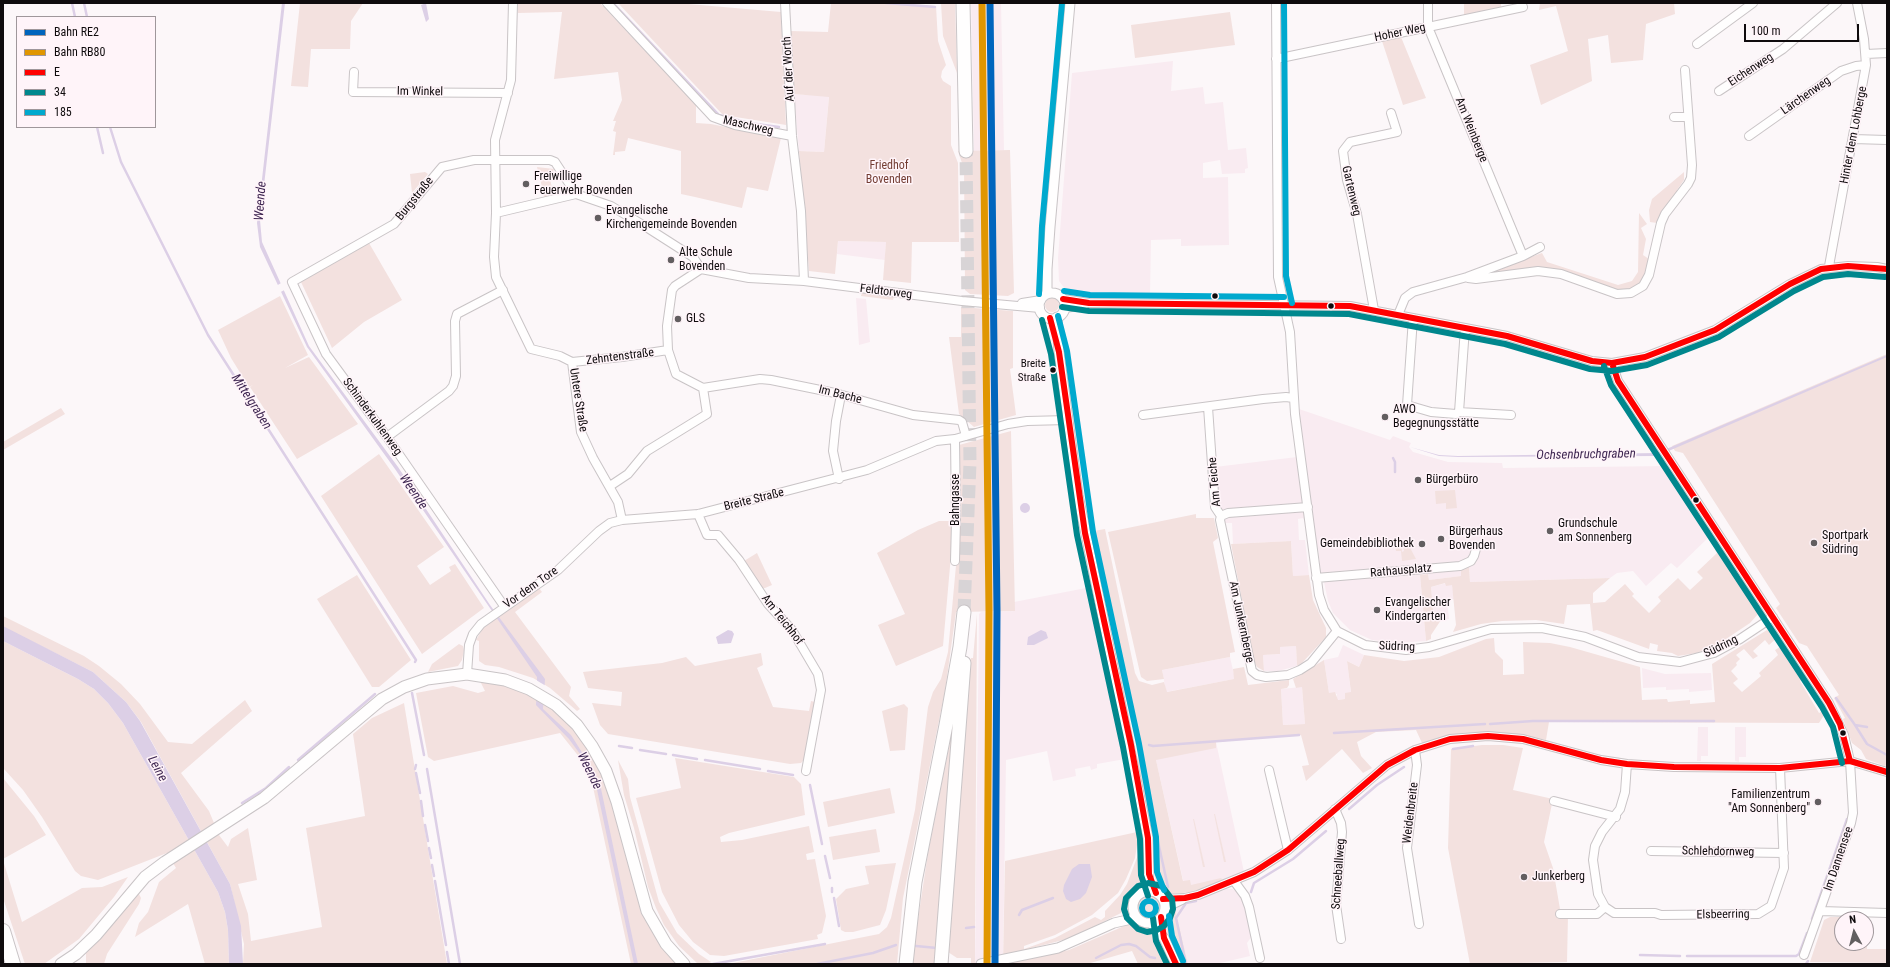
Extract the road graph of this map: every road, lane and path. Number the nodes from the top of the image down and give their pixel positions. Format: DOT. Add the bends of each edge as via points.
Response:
graph roads {
  1 [pos="513,3"];
  2 [pos="607,3"];
  3 [pos="785,3"];
  4 [pos="963,3"];
  5 [pos="1070,3"];
  6 [pos="1276,3"];
  7 [pos="1428,3"];
  8 [pos="1752,3"];
  9 [pos="1837,3"];
  10 [pos="1856,3"];
  11 [pos="1523,8"];
  12 [pos="1428,27"];
  13 [pos="1697,44"];
  14 [pos="1887,53"];
  15 [pos="1866,54"];
  16 [pos="1276,59"];
  17 [pos="1866,65"];
  18 [pos="1684,70"];
  19 [pos="354,72"];
  20 [pos="1719,91"];
  21 [pos="508,93"];
  22 [pos="1391,112"];
  23 [pos="1674,117"];
  24 [pos="1688,117"];
  25 [pos="792,136"];
  26 [pos="1749,136"];
  27 [pos="1853,139"];
  28 [pos="1887,140"];
  29 [pos="966,151"];
  30 [pos="494,160"];
  31 [pos="576,194"];
  32 [pos="496,213"];
  33 [pos="1540,247"];
  34 [pos="1523,256"];
  35 [pos="1829,266"];
  36 [pos="701,269"];
  37 [pos="1887,269"];
  38 [pos="1468,278"];
  39 [pos="804,281"];
  40 [pos="292,282"];
  41 [pos="503,290"];
  42 [pos="1046,299"];
  43 [pos="1064,303"];
  44 [pos="1284,305"];
  45 [pos="1374,310"];
  46 [pos="1398,315"];
  47 [pos="1054,318"];
  48 [pos="1413,318"];
  49 [pos="1465,328"];
  50 [pos="668,350"];
  51 [pos="572,362"];
  52 [pos="1612,363"];
  53 [pos="703,388"];
  54 [pos="841,395"];
  55 [pos="1294,398"];
  56 [pos="1208,407"];
  57 [pos="1459,412"];
  58 [pos="1143,415"];
  59 [pos="1511,415"];
  60 [pos="1068,420"];
  61 [pos="966,436"];
  62 [pos="387,437"];
  63 [pos="955,439"];
  64 [pos="839,479"];
  65 [pos="610,486"];
  66 [pos="1308,507"];
  67 [pos="698,514"];
  68 [pos="1221,516"];
  69 [pos="622,520"];
  70 [pos="1476,549"];
  71 [pos="954,561"];
  72 [pos="1316,578"];
  73 [pos="502,608"];
  74 [pos="1773,617"];
  75 [pos="1337,631"];
  76 [pos="466,674"];
  77 [pos="1415,750"];
  78 [pos="1850,761"];
  79 [pos="1627,764"];
  80 [pos="1780,768"];
  81 [pos="1269,770"];
  82 [pos="806,771"];
  83 [pos="1887,772"];
  84 [pos="1554,801"];
  85 [pos="1335,809"];
  86 [pos="1616,817"];
  87 [pos="1288,850"];
  88 [pos="1651,851"];
  89 [pos="1784,853"];
  90 [pos="1149,874"];
  91 [pos="1234,881"];
  92 [pos="1144,892"];
  93 [pos="1161,904"];
  94 [pos="1605,907"];
  95 [pos="1821,911"];
  96 [pos="1887,913"];
  97 [pos="1134,914"];
  98 [pos="1560,914"];
  99 [pos="1151,923"];
  100 [pos="1419,924"];
  101 [pos="3,931"];
  102 [pos="1164,938"];
  103 [pos="1341,939"];
  104 [pos="1804,955"];
  105 [pos="1260,958"];
  106 [pos="906,959"];
  107 [pos="14,964"];
  108 [pos="61,964"];
  109 [pos="684,964"];
  110 [pos="941,964"];
  111 [pos="981,964"];
  112 [pos="1176,964"];
  1 -- 21 [label="street" via="512,72"];
  2 -- 25 [label="street, Maschweg" via="713,117 735,125"];
  3 -- 25 [label="street, Auf der Worth"];
  4 -- 29 [label="highway"];
  5 -- 42 [label="street"];
  6 -- 16 [label="street"];
  7 -- 12 [label="street, Am Weinberge"];
  8 -- 13 [label="street"];
  9 -- 20 [label="street, Eichenweg" via="1783,49"];
  10 -- 15 [label="street, Hinter dem Lohberge"];
  11 -- 12 [label="street, Hoher Weg"];
  12 -- 16 [label="street, Hoher Weg"];
  12 -- 34 [label="street, Am Weinberge"];
  14 -- 15 [label="street"];
  15 -- 17 [label="street, Hinter dem Lohberge"];
  16 -- 44 [label="street" via="1278,278"];
  17 -- 26 [label="street, Lärchenweg" via="1841,71"];
  17 -- 27 [label="street, Hinter dem Lohberge"];
  18 -- 24 [label="street"];
  19 -- 21 [label="street, Im Winkel" via="353,92"];
  21 -- 30 [label="street" via="496,134"];
  22 -- 45 [label="street, Gartenweg" via="1397,132 1350,142 1343,151"];
  23 -- 24 [label="street"];
  24 -- 38 [label="street" via="1691,178 1665,214 1657,236 1649,275 1637,291 1624,294 1610,293 1561,274 1538,271"];
  25 -- 39 [label="street" via="801,211"];
  27 -- 28 [label="street"];
  27 -- 35 [label="street, Hinter dem Lohberge"];
  30 -- 31 [label="street, Burgstraße" via="550,160 558,164"];
  30 -- 32 [label="street, Untere Straße"];
  30 -- 40 [label="street, Burgstraße" via="469,160 442,167 394,224"];
  31 -- 32 [label="street"];
  31 -- 36 [label="street" via="611,206 686,252 694,258"];
  32 -- 41 [label="street, Untere Straße" via="496,277"];
  33 -- 34 [label="street"];
  34 -- 38 [label="street"];
  35 -- 37 [label="street" via="1869,266"];
  35 -- 52 [label="street" via="1802,277 1735,320 1691,341 1645,358"];
  36 -- 39 [label="street, Feldtorweg" via="749,278"];
  36 -- 50 [label="street, Zehntenstraße" via="675,286 670,298"];
  38 -- 46 [label="street" via="1413,292 1405,298"];
  39 -- 42 [label="street, Feldtorweg" via="962,301 1016,305"];
  40 -- 62 [label="street, Schinderkuhlenweg" via="326,354"];
  41 -- 51 [label="street, Untere Straße" via="518,326 531,348"];
  41 -- 62 [label="street" via="457,314 456,376 453,386"];
  42 -- 43 [label="street"];
  42 -- 47 [label="street" via="1044,315"];
  43 -- 44 [label="street"];
  43 -- 47 [label="street"];
  44 -- 45 [label="street" via="1350,306"];
  44 -- 55 [label="street" via="1290,332"];
  45 -- 46 [label="street"];
  46 -- 48 [label="street"];
  47 -- 60 [label="street"];
  48 -- 49 [label="street"];
  48 -- 57 [label="street" via="1407,405 1431,412"];
  49 -- 52 [label="street" via="1542,345 1592,361"];
  49 -- 57 [label="street"];
  50 -- 51 [label="street, Zehntenstraße" via="622,358"];
  50 -- 53 [label="street, Zehntenstraße" via="674,370 680,377"];
  51 -- 65 [label="street, Untere Straße" via="581,432"];
  52 -- 74 [label="street" via="1618,381"];
  53 -- 54 [label="street, Im Bache" via="766,379"];
  53 -- 65 [label="street" via="706,414 648,451 628,474"];
  54 -- 61 [label="street, Im Bache" via="913,415 959,420"];
  54 -- 64 [label="street" via="833,451"];
  55 -- 56 [label="street"];
  55 -- 66 [label="street"];
  56 -- 58 [label="street"];
  56 -- 68 [label="street, Am Teiche" via="1215,506"];
  57 -- 59 [label="street"];
  60 -- 61 [label="street, Breite Straße" via="1021,422"];
  60 -- 90 [label="street" via="1085,534 1131,746 1148,838"];
  61 -- 63 [label="street, Breite Straße"];
  62 -- 73 [label="street, Schinderkuhlenweg"];
  63 -- 64 [label="street, Breite Straße" via="936,442"];
  63 -- 71 [label="street, Bahngasse"];
  64 -- 67 [label="street, Breite Straße"];
  65 -- 69 [label="street, Untere Straße" via="618,502"];
  66 -- 68 [label="street, Am Teiche" via="1228,512"];
  66 -- 72 [label="street"];
  67 -- 69 [label="street, Breite Straße"];
  67 -- 82 [label="street, Am Teichhof" via="707,535 718,535 727,545 768,604 792,630 818,674 821,690"];
  68 -- 75 [label="street, Am Junkernberge" via="1252,671 1266,677 1288,675 1300,670 1311,663"];
  69 -- 73 [label="street, Vor dem Tore" via="602,528 558,570"];
  70 -- 72 [label="street, Rathausplatz" via="1470,561 1460,566"];
  72 -- 75 [label="street" via="1324,610"];
  73 -- 76 [label="street, Vor dem Tore" via="477,628 471,639"];
  74 -- 75 [label="street, Südring" via="1714,654 1680,662 1638,657 1585,636 1542,628 1491,629 1429,647 1406,650 1365,645"];
  74 -- 78 [label="street" via="1838,718"];
  76 -- 108 [label="main road" via="427,679 404,687 382,699 278,787 145,877 87,944"];
  76 -- 109 [label="main road" via="505,680 529,688 556,706 577,725 606,771 647,912 666,944"];
  77 -- 79 [label="street" via="1456,739 1503,736"];
  77 -- 85 [label="street" via="1388,765"];
  77 -- 100 [label="street, Weidenbreite" via="1417,765 1407,848"];
  78 -- 80 [label="street"];
  78 -- 83 [label="street"];
  78 -- 95 [label="street, Im Dannensee" via="1853,806 1851,823"];
  79 -- 80 [label="street"];
  79 -- 86 [label="street" via="1623,801"];
  80 -- 89 [label="street, Elsbeerring"];
  81 -- 87 [label="street"];
  84 -- 86 [label="street"];
  85 -- 87 [label="street"];
  85 -- 103 [label="street, Schneeballweg" via="1342,832 1336,905"];
  86 -- 94 [label="street" via="1602,832 1593,853 1598,894"];
  87 -- 91 [label="street" via="1254,872"];
  88 -- 89 [label="street, Schlehdornweg"];
  89 -- 94 [label="street, Elsbeerring" via="1784,868 1774,900 1769,909 1758,914 1614,913"];
  90 -- 92 [label="street"];
  90 -- 93 [label="street"];
  91 -- 93 [label="street"];
  91 -- 105 [label="street" via="1249,907"];
  92 -- 93 [label="street"];
  92 -- 97 [label="street" via="1134,900"];
  93 -- 99 [label="street"];
  93 -- 102 [label="street"];
  94 -- 98 [label="street" via="1597,914"];
  95 -- 96 [label="street"];
  95 -- 104 [label="street, Im Dannensee"];
  97 -- 99 [label="street" via="1141,922"];
  97 -- 111 [label="street" via="1058,948"];
  99 -- 102 [label="street"];
  101 -- 107 [label="highway"];
  102 -- 112 [label="street"];
  106 -- 110 [label="highway" via="916,875 946,725 963,616 963,692"];
}
